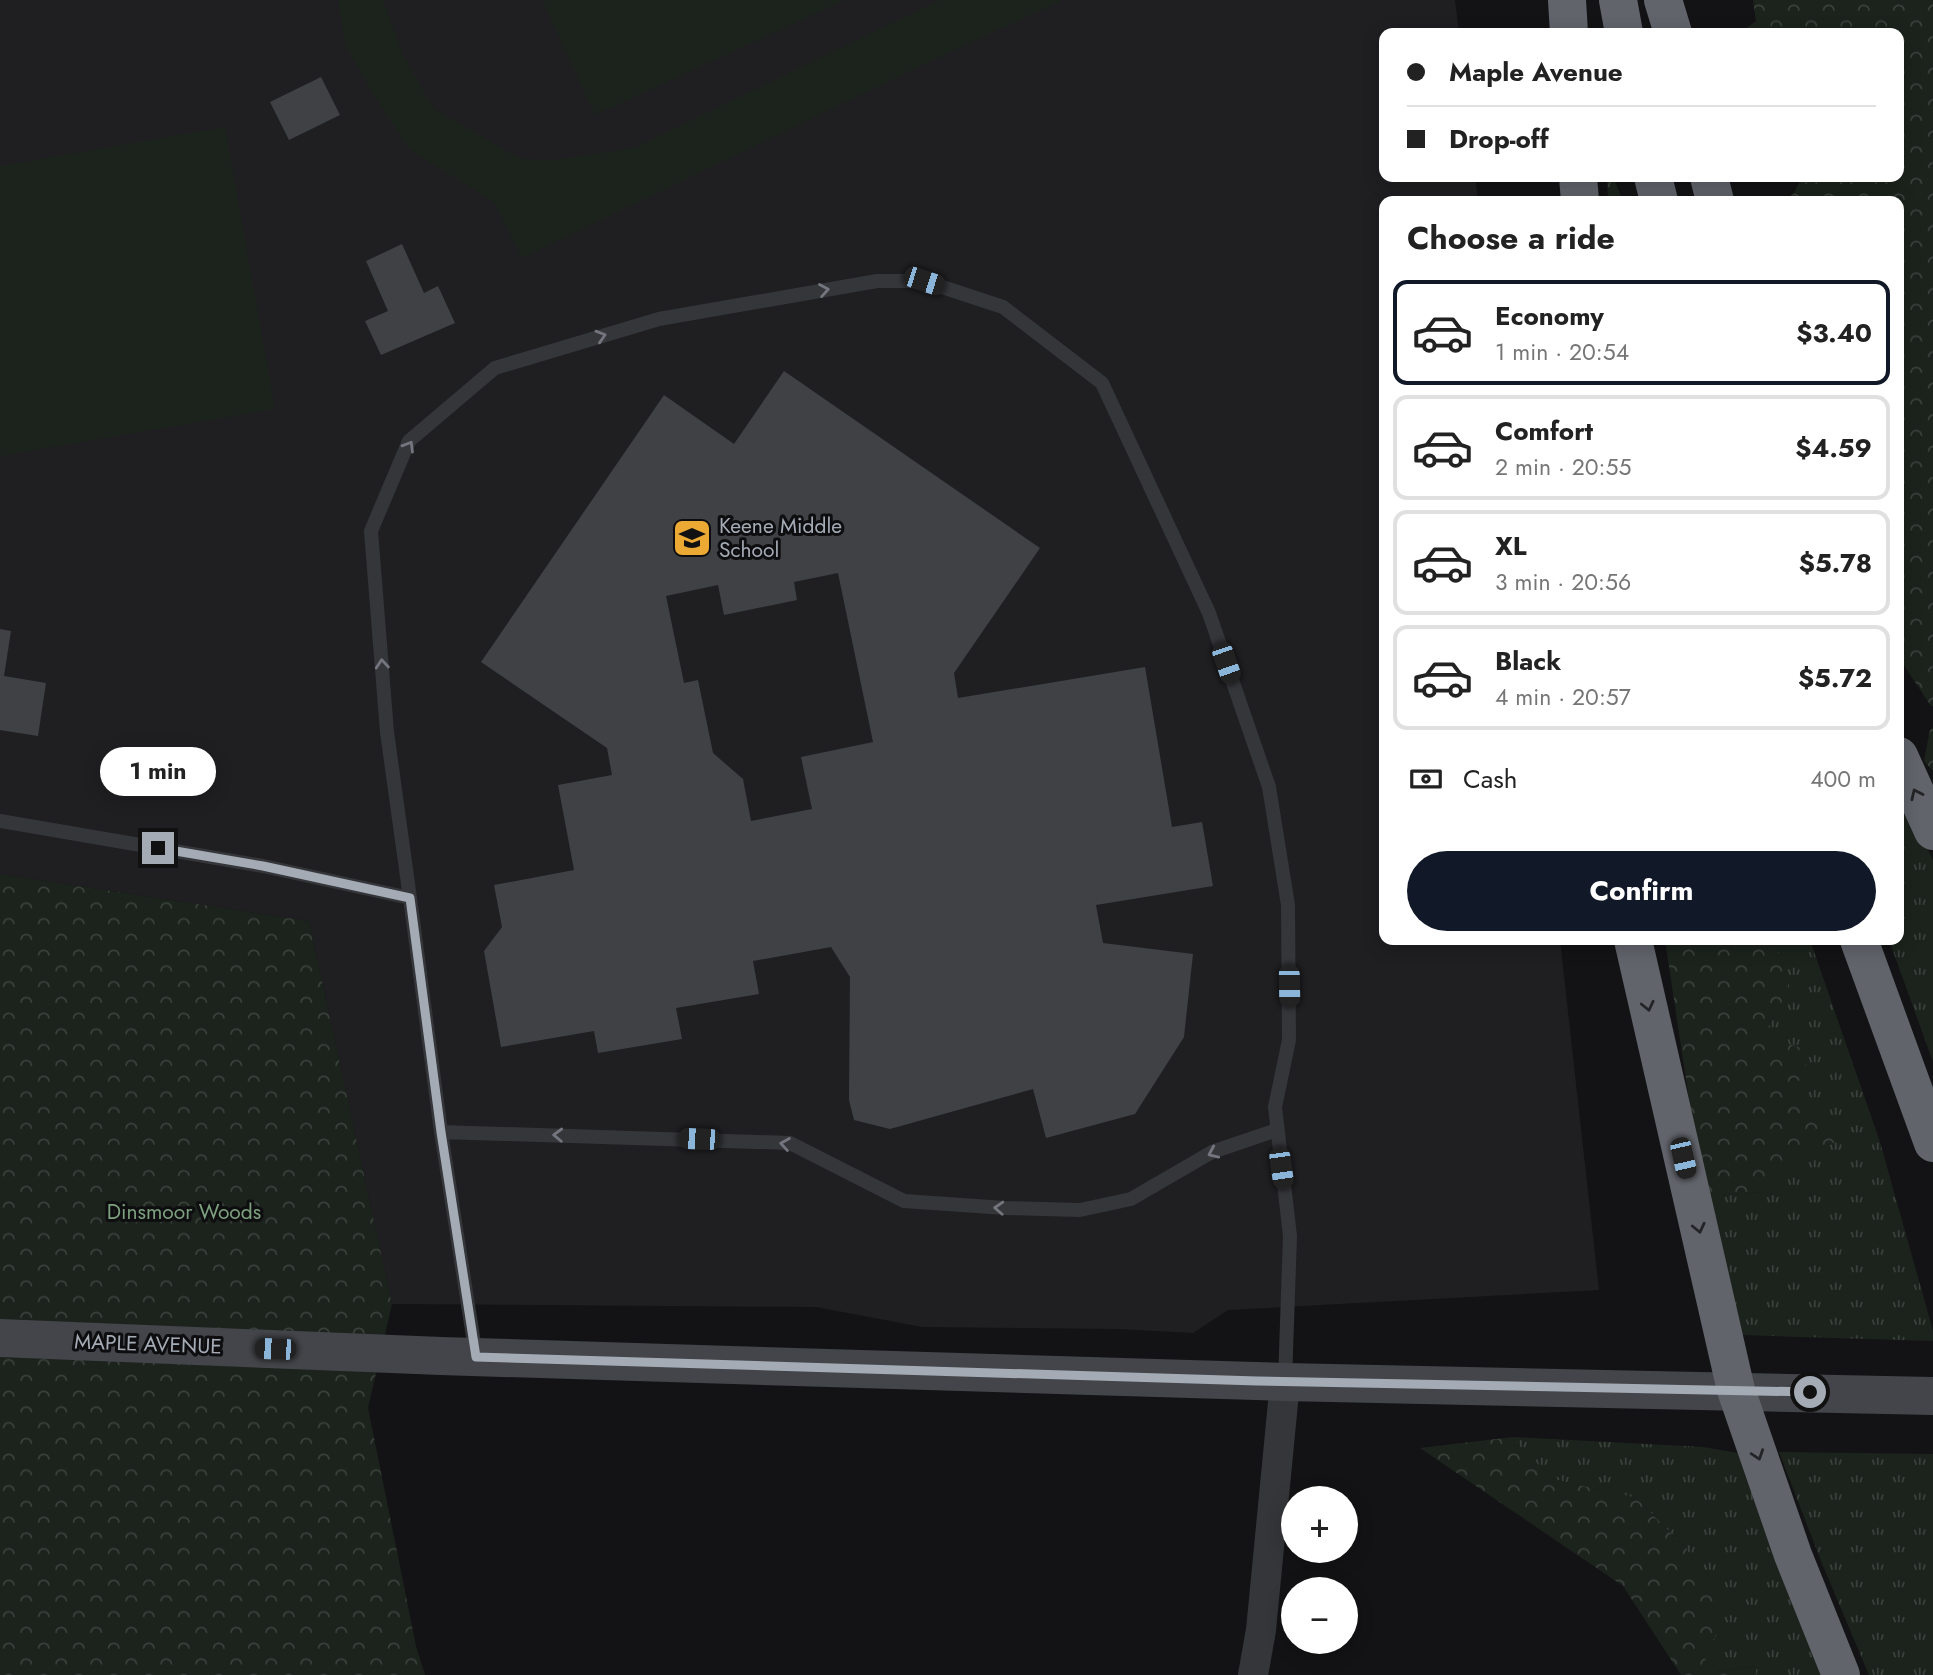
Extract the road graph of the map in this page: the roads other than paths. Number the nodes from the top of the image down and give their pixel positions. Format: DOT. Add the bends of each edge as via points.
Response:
graph roads {
  1 [pos="1567,0"];
  2 [pos="1618,0"];
  3 [pos="1663,0"];
  4 [pos="1569,28"];
  5 [pos="1623,28"];
  6 [pos="1671,28"];
  7 [pos="1904,767"];
  8 [pos="0,821"];
  9 [pos="1933,831"];
  10 [pos="410,898"];
  11 [pos="1634,945"];
  12 [pos="1861,945"];
  13 [pos="1277,1130"];
  14 [pos="441,1132"];
  15 [pos="1933,1143"];
  16 [pos="0,1338"];
  17 [pos="476,1357"];
  18 [pos="1285,1381"];
  19 [pos="1736,1390"];
  20 [pos="1933,1396"];
  21 [pos="1253,1675"];
  22 [pos="1842,1675"];
  1 -- 4 [label="highway"];
  2 -- 5 [label="highway"];
  3 -- 6 [label="highway"];
  9 -- 7 [label="highway, one-way"];
  8 -- 10 [label="lane" via="263,866"];
  10 -- 13 [label="lane, one-way" via="387,732 371,531 409,441 495,368 659,318 877,281 924,281 1003,307 1102,383 1209,613 1269,787 1288,905 1289,1040 1275,1107"];
  10 -- 14 [label="lane"];
  11 -- 19 [label="highway, one-way"];
  12 -- 15 [label="highway"];
  13 -- 14 [label="lane, one-way" via="1212,1152 1131,1199 1080,1210 904,1201 790,1143"];
  13 -- 18 [label="lane" via="1290,1236"];
  14 -- 17 [label="lane"];
  16 -- 17 [label="main road, MAPLE AVENUE"];
  17 -- 18 [label="main road, MAPLE AVENUE"];
  18 -- 19 [label="main road, MAPLE AVENUE"];
  18 -- 21 [label="street"];
  19 -- 20 [label="main road, MAPLE AVENUE"];
  19 -- 22 [label="highway, one-way" via="1793,1555"];
}
